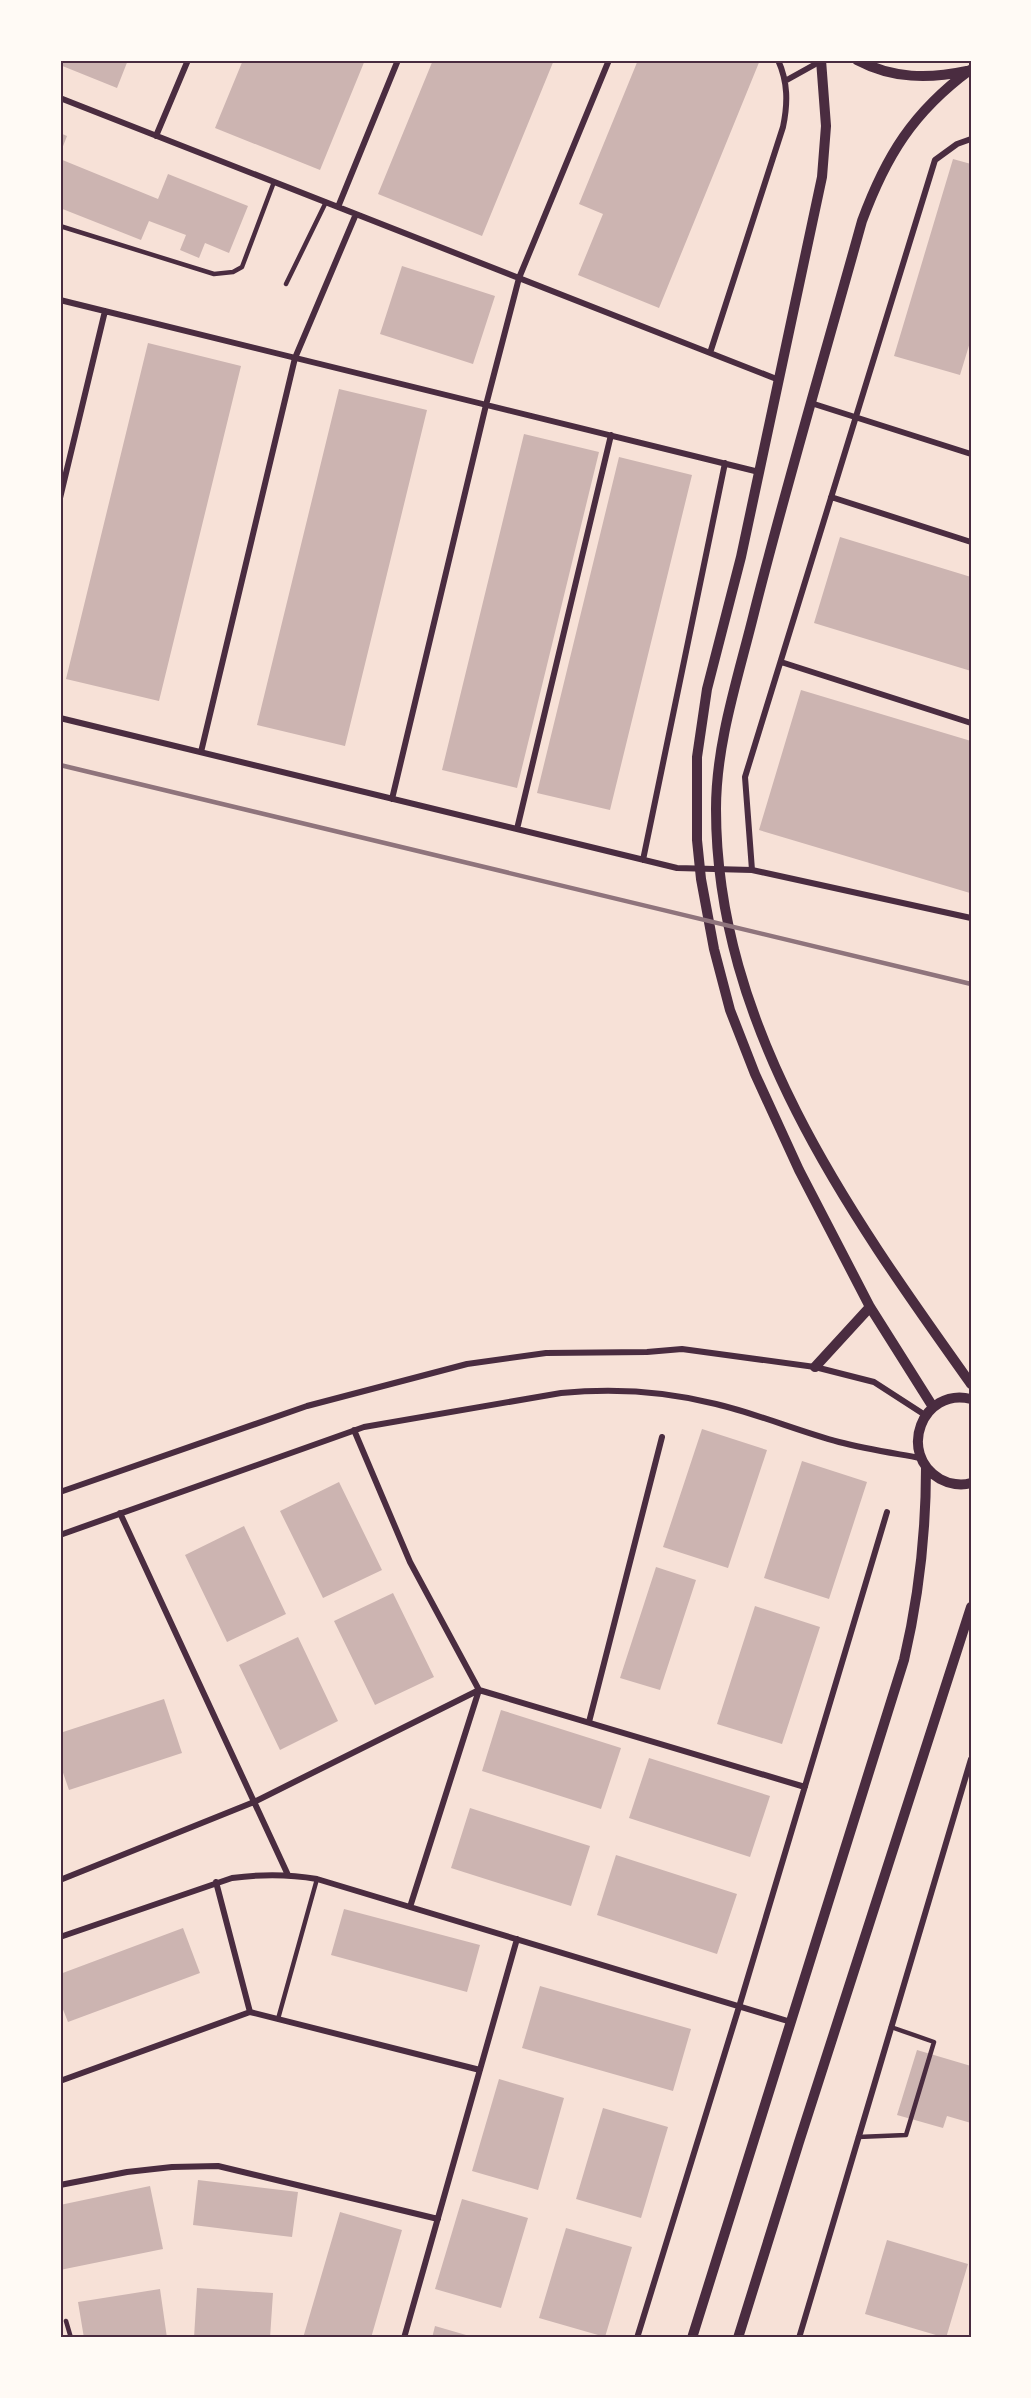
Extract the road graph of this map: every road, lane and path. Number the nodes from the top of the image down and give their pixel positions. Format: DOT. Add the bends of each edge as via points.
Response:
graph roads {
  1 [pos="188,60"];
  2 [pos="398,60"];
  3 [pos="609,60"];
  4 [pos="778,60"];
  5 [pos="821,60"];
  6 [pos="857,60"];
  7 [pos="970,70"];
  8 [pos="785,81"];
  9 [pos="60,98"];
  10 [pos="156,136"];
  11 [pos="971,139"];
  12 [pos="274,182"];
  13 [pos="326,202"];
  14 [pos="338,207"];
  15 [pos="356,214"];
  16 [pos="60,226"];
  17 [pos="519,278"];
  18 [pos="286,284"];
  19 [pos="60,300"];
  20 [pos="105,311"];
  21 [pos="710,353"];
  22 [pos="295,358"];
  23 [pos="779,380"];
  24 [pos="811,404"];
  25 [pos="486,405"];
  26 [pos="856,417"];
  27 [pos="611,435"];
  28 [pos="971,454"];
  29 [pos="725,463"];
  30 [pos="759,472"];
  31 [pos="831,497"];
  32 [pos="60,498"];
  33 [pos="971,542"];
  34 [pos="780,662"];
  35 [pos="60,718"];
  36 [pos="971,723"];
  37 [pos="201,752"];
  38 [pos="392,799"];
  39 [pos="517,829"];
  40 [pos="643,860"];
  41 [pos="752,870"];
  42 [pos="971,918"];
  43 [pos="870,1306"];
  44 [pos="815,1367"];
  45 [pos="971,1384"];
  46 [pos="971,1399"];
  47 [pos="929,1411"];
  48 [pos="354,1430"];
  49 [pos="662,1437"];
  50 [pos="923,1463"];
  51 [pos="971,1483"];
  52 [pos="60,1492"];
  53 [pos="887,1512"];
  54 [pos="120,1513"];
  55 [pos="60,1535"];
  56 [pos="971,1607"];
  57 [pos="966,1642"];
  58 [pos="479,1690"];
  59 [pos="589,1722"];
  60 [pos="971,1759"];
  61 [pos="805,1787"];
  62 [pos="254,1802"];
  63 [pos="288,1875"];
  64 [pos="317,1879"];
  65 [pos="60,1880"];
  66 [pos="216,1882"];
  67 [pos="410,1907"];
  68 [pos="60,1938"];
  69 [pos="517,1940"];
  70 [pos="740,2007"];
  71 [pos="250,2012"];
  72 [pos="278,2019"];
  73 [pos="791,2022"];
  74 [pos="891,2027"];
  75 [pos="480,2070"];
  76 [pos="60,2081"];
  77 [pos="858,2137"];
  78 [pos="60,2185"];
  79 [pos="438,2219"];
  80 [pos="66,2321"];
  81 [pos="71,2338"];
  82 [pos="404,2338"];
  83 [pos="636,2338"];
  84 [pos="692,2338"];
  85 [pos="738,2338"];
  86 [pos="799,2338"];
  1 -- 10 [label="street"];
  2 -- 14 [label="street"];
  3 -- 17 [label="street"];
  4 -- 8 [label="street"];
  5 -- 8 [label="street"];
  5 -- 23 [label="street" via="826,126 822,177"];
  6 -- 7 [label="street" via="903,76 937,77"];
  7 -- 24 [label="street" via="919,115 883,169 862,220"];
  8 -- 21 [label="street" via="783,127"];
  9 -- 10 [label="street"];
  10 -- 12 [label="street"];
  11 -- 26 [label="street" via="935,160"];
  12 -- 13 [label="street"];
  12 -- 16 [label="lane" via="242,267 223,275"];
  13 -- 14 [label="street"];
  13 -- 18 [label="lane"];
  14 -- 15 [label="street"];
  15 -- 17 [label="street"];
  15 -- 22 [label="street"];
  17 -- 21 [label="street"];
  17 -- 25 [label="street"];
  19 -- 20 [label="street"];
  20 -- 22 [label="street"];
  20 -- 32 [label="street"];
  21 -- 23 [label="street"];
  22 -- 25 [label="street"];
  22 -- 37 [label="street"];
  23 -- 30 [label="street"];
  24 -- 26 [label="street"];
  24 -- 45 [label="street" via="721,749 717,836 724,902 743,981 783,1081 828,1172 887,1266"];
  25 -- 27 [label="street"];
  25 -- 38 [label="street"];
  26 -- 28 [label="street"];
  26 -- 31 [label="street"];
  27 -- 29 [label="street"];
  27 -- 39 [label="street"];
  29 -- 30 [label="street"];
  29 -- 40 [label="street"];
  30 -- 43 [label="street" via="707,689 697,757 697,840 721,979 741,1040 799,1170"];
  31 -- 33 [label="street"];
  31 -- 34 [label="street"];
  34 -- 36 [label="street"];
  34 -- 41 [label="street" via="745,777"];
  35 -- 37 [label="street"];
  37 -- 38 [label="street"];
  38 -- 39 [label="street"];
  39 -- 40 [label="street"];
  40 -- 41 [label="street" via="677,868"];
  41 -- 42 [label="street"];
  43 -- 44 [label="street"];
  43 -- 47 [label="street"];
  44 -- 47 [label="street" via="874,1382"];
  44 -- 52 [label="street" via="682,1349 571,1351 506,1357 307,1406"];
  46 -- 47 [label="street" via="954,1398"];
  47 -- 50 [label="street" via="917,1436"];
  48 -- 50 [label="street" via="561,1393 631,1390 716,1404 841,1443"];
  48 -- 54 [label="street"];
  48 -- 58 [label="street" via="410,1562"];
  49 -- 59 [label="street"];
  50 -- 51 [label="street" via="944,1481"];
  50 -- 73 [label="street" via="923,1552 904,1660"];
  53 -- 61 [label="street"];
  54 -- 55 [label="street"];
  54 -- 62 [label="street"];
  56 -- 57 [label="street"];
  57 -- 85 [label="street" via="802,2131"];
  58 -- 59 [label="street"];
  58 -- 62 [label="street"];
  58 -- 67 [label="street"];
  59 -- 61 [label="street"];
  60 -- 74 [label="street"];
  61 -- 70 [label="street"];
  62 -- 63 [label="street"];
  62 -- 65 [label="street"];
  63 -- 64 [label="street"];
  63 -- 66 [label="street"];
  64 -- 67 [label="street"];
  64 -- 72 [label="lane"];
  66 -- 68 [label="street"];
  66 -- 71 [label="street"];
  67 -- 69 [label="street"];
  69 -- 70 [label="street"];
  69 -- 75 [label="street"];
  70 -- 73 [label="street"];
  70 -- 83 [label="street"];
  71 -- 72 [label="street"];
  71 -- 76 [label="street"];
  72 -- 75 [label="street"];
  73 -- 84 [label="street"];
  74 -- 77 [label="street"];
  74 -- 77 [label="lane" via="934,2042 911,2119 906,2135"];
  75 -- 79 [label="street"];
  77 -- 86 [label="street"];
  78 -- 79 [label="street" via="127,2172 218,2166"];
  79 -- 82 [label="street"];
  80 -- 81 [label="lane"];
}
